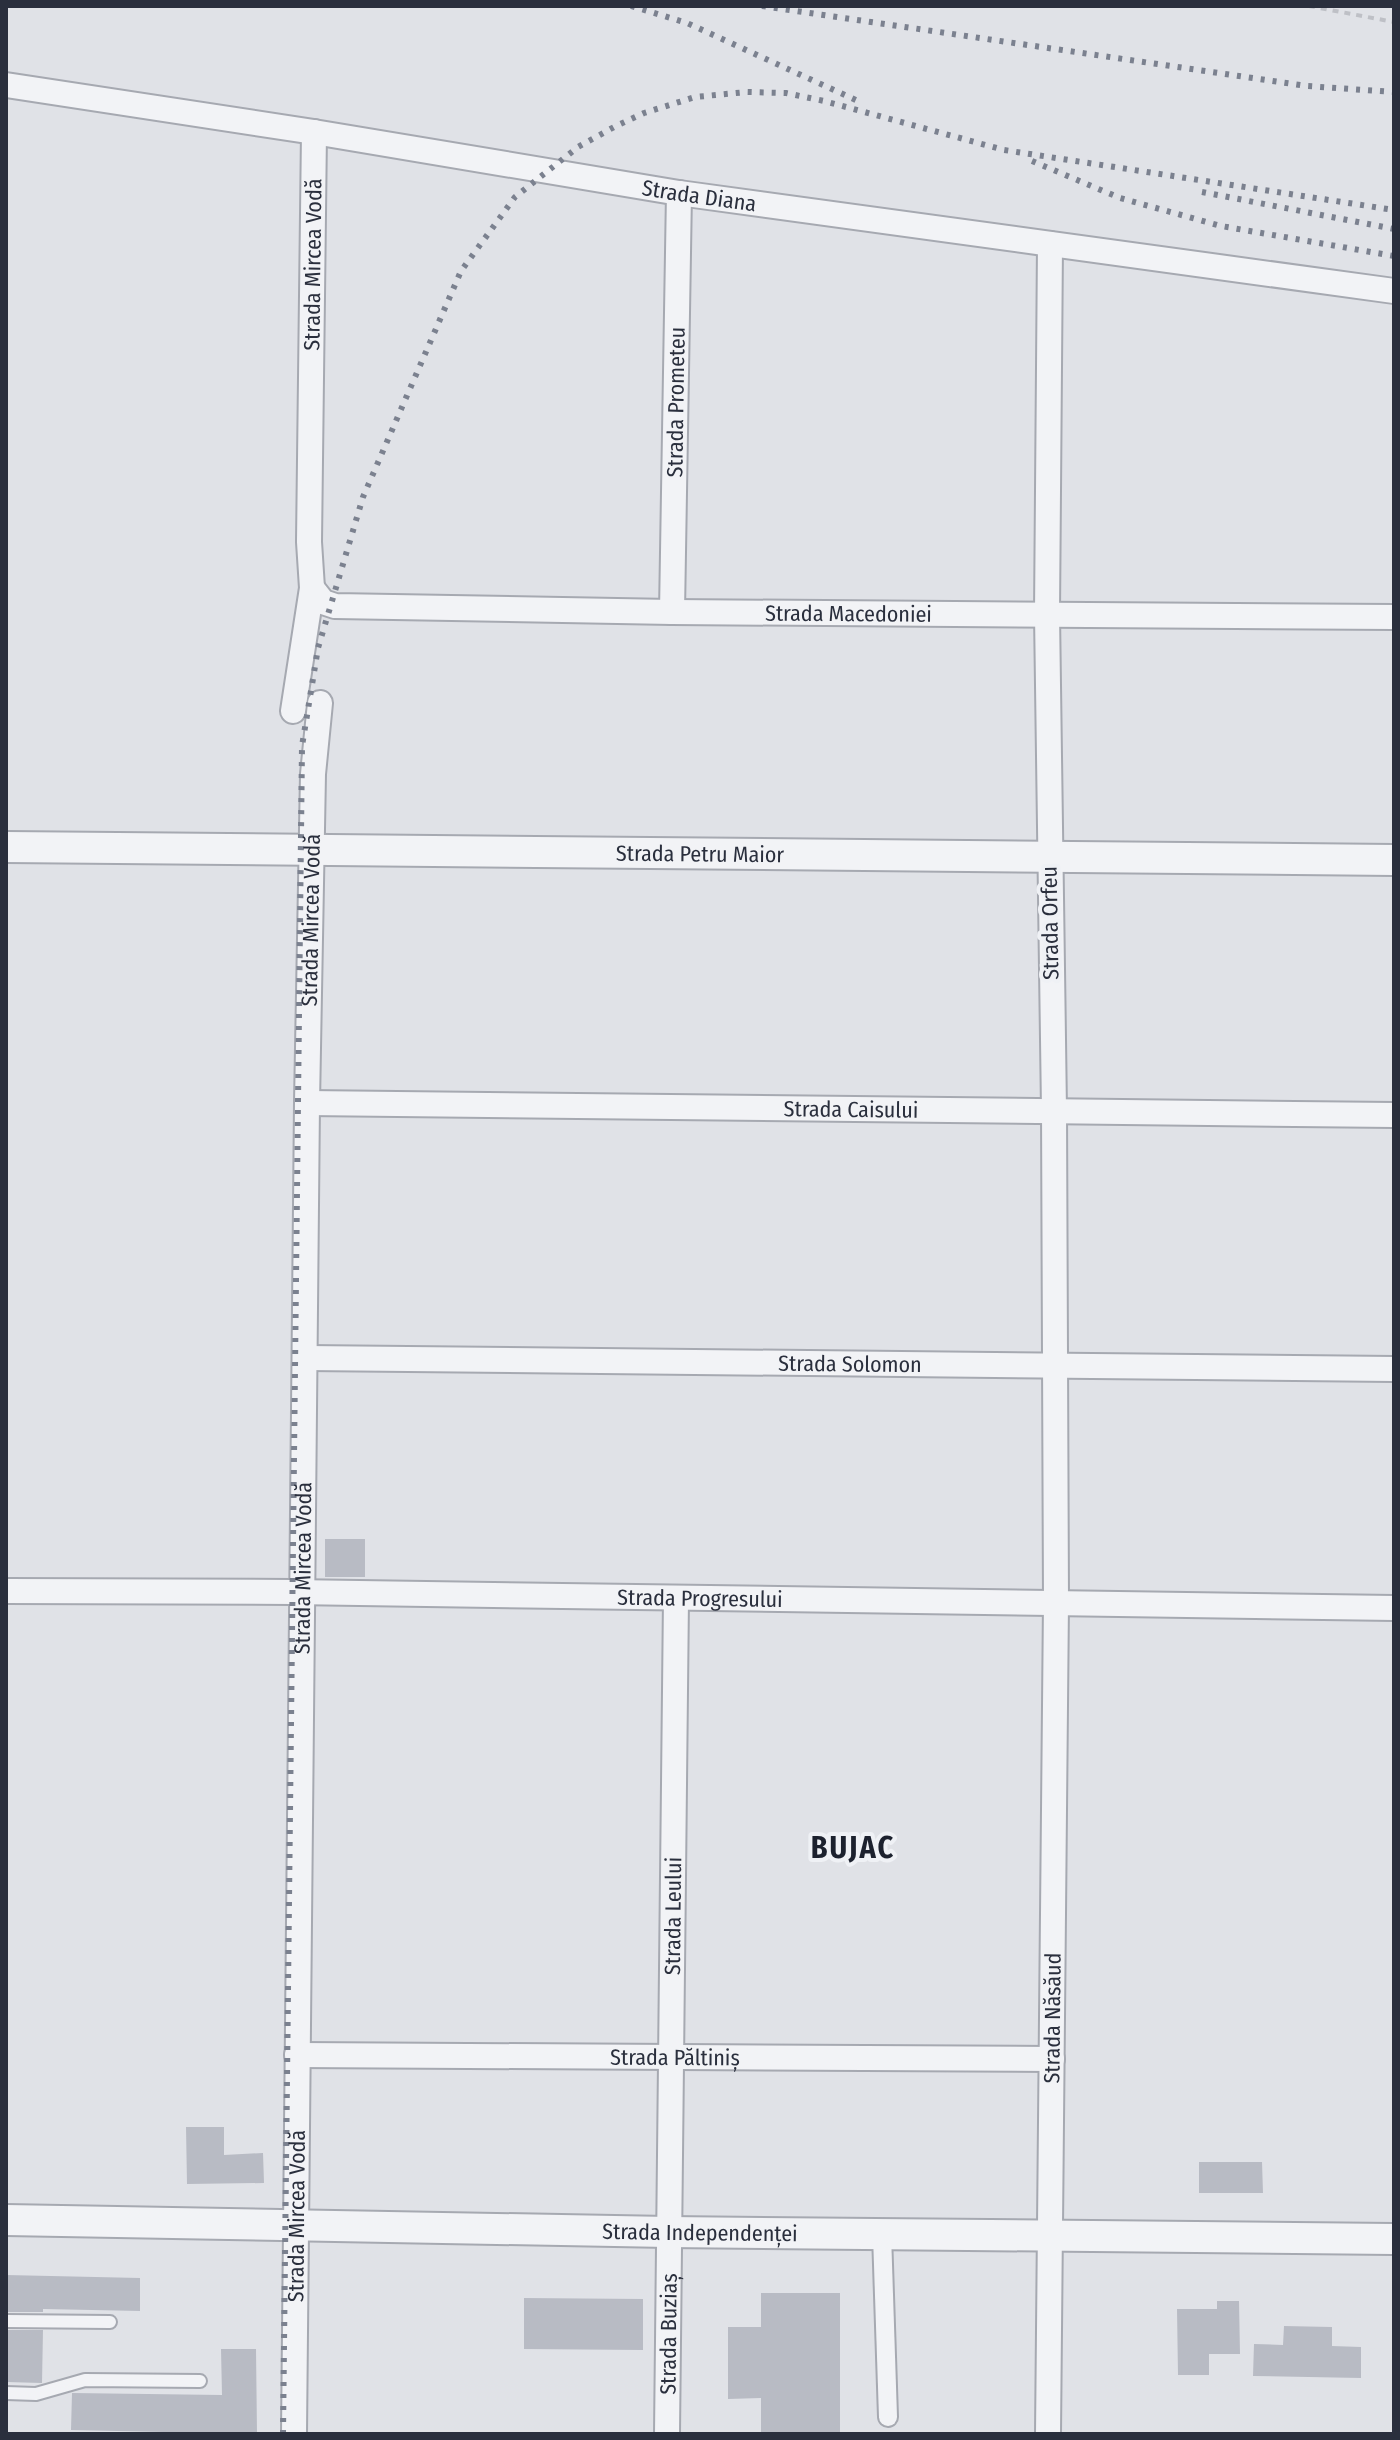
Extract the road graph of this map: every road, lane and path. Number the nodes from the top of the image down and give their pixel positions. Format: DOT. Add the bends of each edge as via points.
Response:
graph roads {
  1 [pos="1309,6"];
  2 [pos="1394,22"];
  3 [pos="6,85"];
  4 [pos="314,132"];
  5 [pos="679,193"];
  6 [pos="1050,244"];
  7 [pos="1394,291"];
  8 [pos="312,588"];
  9 [pos="672,612"];
  10 [pos="1047,614"];
  11 [pos="1394,617"];
  12 [pos="320,703"];
  13 [pos="293,711"];
  14 [pos="6,847"];
  15 [pos="311,851"];
  16 [pos="1049,856"];
  17 [pos="1394,860"];
  18 [pos="307,1103"];
  19 [pos="1054,1110"];
  20 [pos="1394,1115"];
  21 [pos="306,1358"];
  22 [pos="1055,1365"];
  23 [pos="1394,1369"];
  24 [pos="6,1591"];
  25 [pos="304,1593"];
  26 [pos="676,1598"];
  27 [pos="1056,1602"];
  28 [pos="1394,1608"];
  29 [pos="297,2055"];
  30 [pos="670,2057"];
  31 [pos="1052,2059"];
  32 [pos="6,2220"];
  33 [pos="294,2225"];
  34 [pos="668,2232"];
  35 [pos="882,2234"];
  36 [pos="1050,2236"];
  37 [pos="1394,2239"];
  38 [pos="6,2321"];
  39 [pos="110,2322"];
  40 [pos="200,2381"];
  41 [pos="6,2393"];
  42 [pos="888,2417"];
  43 [pos="294,2434"];
  44 [pos="667,2434"];
  45 [pos="1048,2434"];
  1 -- 2 [label="path"];
  3 -- 4 [label="street, Strada Diana"];
  4 -- 5 [label="street, Strada Diana"];
  4 -- 8 [label="street, Strada Mircea Vodă"];
  5 -- 6 [label="street, Strada Diana"];
  5 -- 9 [label="street, Strada Prometeu"];
  6 -- 7 [label="street, Strada Diana"];
  6 -- 10 [label="street, Strada Orfeu"];
  8 -- 9 [label="street, Strada Macedoniei" via="323,602 335,606"];
  8 -- 13 [label="street, Strada Mircea Vodă"];
  9 -- 10 [label="street, Strada Macedoniei"];
  10 -- 11 [label="street, Strada Macedoniei"];
  10 -- 16 [label="street, Strada Orfeu"];
  12 -- 15 [label="street, Strada Mircea Vodă"];
  14 -- 15 [label="street, Strada Petru Maior"];
  15 -- 16 [label="street, Strada Petru Maior"];
  15 -- 18 [label="street, Strada Mircea Vodă"];
  16 -- 17 [label="street, Strada Petru Maior"];
  16 -- 19 [label="street, Strada Orfeu"];
  18 -- 19 [label="street, Strada Caisului"];
  18 -- 21 [label="street, Strada Mircea Vodă"];
  19 -- 20 [label="street, Strada Caisului"];
  19 -- 22 [label="street, Strada Orfeu"];
  21 -- 22 [label="street, Strada Solomon"];
  21 -- 25 [label="street, Strada Mircea Vodă"];
  22 -- 23 [label="street, Strada Solomon"];
  22 -- 27 [label="street, Strada Orfeu"];
  24 -- 25 [label="street, Strada Progresului"];
  25 -- 26 [label="street, Strada Progresului"];
  25 -- 29 [label="street, Strada Mircea Vodă"];
  26 -- 27 [label="street, Strada Progresului"];
  26 -- 30 [label="street, Strada Leului"];
  27 -- 28 [label="street, Strada Progresului"];
  27 -- 31 [label="street, Strada Năsăud"];
  29 -- 30 [label="street, Strada Păltiniș"];
  29 -- 33 [label="street, Strada Mircea Vodă"];
  30 -- 31 [label="street, Strada Păltiniș"];
  30 -- 34 [label="street, Strada Leului"];
  31 -- 36 [label="street, Strada Năsăud"];
  32 -- 33 [label="street, Strada Independenței"];
  33 -- 34 [label="street, Strada Independenței"];
  33 -- 43 [label="street, Strada Mircea Vodă"];
  34 -- 35 [label="street, Strada Independenței"];
  34 -- 44 [label="street, Strada Buziaș"];
  35 -- 36 [label="street, Strada Independenței"];
  35 -- 42 [label="street"];
  36 -- 37 [label="street, Strada Independenței"];
  36 -- 45 [label="street, Strada Năsăud"];
  38 -- 39 [label="lane"];
  40 -- 41 [label="lane" via="85,2380 36,2394"];
}
